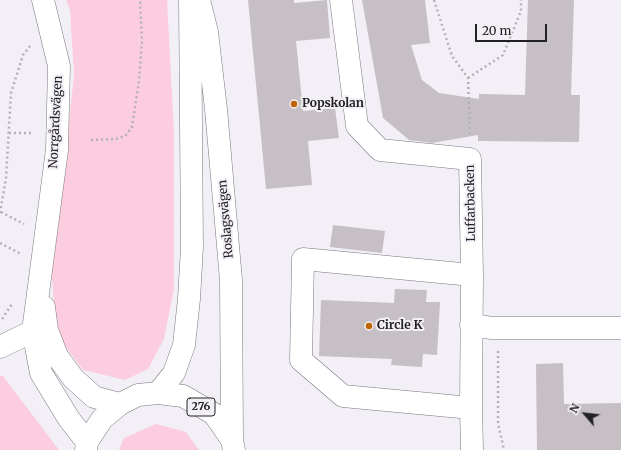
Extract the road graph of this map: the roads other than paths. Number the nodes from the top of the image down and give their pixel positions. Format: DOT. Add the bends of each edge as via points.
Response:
graph roads {
  1 [pos="43,0"];
  2 [pos="190,0"];
  3 [pos="199,0"];
  4 [pos="341,0"];
  5 [pos="472,275"];
  6 [pos="471,325"];
  7 [pos="621,328"];
  8 [pos="40,330"];
  9 [pos="0,347"];
  10 [pos="158,393"];
  11 [pos="120,404"];
  12 [pos="471,408"];
  13 [pos="233,445"];
  14 [pos="86,446"];
  15 [pos="472,450"];
  1 -- 8 [label="street, Norrgårdsvägen" via="59,66 57,150 40,270"];
  2 -- 10 [label="street" via="192,247 189,299 184,346 174,373"];
  3 -- 13 [label="street, Roslagsvägen / 276" via="207,32 216,109 231,280"];
  4 -- 5 [label="street, Luffarbacken" via="357,126 380,150 470,158"];
  5 -- 6 [label="street, Luffarbacken"];
  5 -- 12 [label="street" via="303,259 301,360 343,396"];
  6 -- 7 [label="street" via="492,328"];
  6 -- 12 [label="street, Luffarbacken"];
  8 -- 9 [label="street"];
  8 -- 11 [label="street, Norrgårdsvägen" via="73,378 94,397"];
  8 -- 14 [label="street, Norrgårdsvägen" via="42,373"];
  10 -- 11 [label="street, Roslagsvägen / 276" via="138,395"];
  10 -- 13 [label="street, Roslagsvägen / 276" via="183,396 214,414"];
  11 -- 14 [label="street, Roslagsvägen / 276" via="102,419"];
  12 -- 15 [label="street, Luffarbacken"];
}
